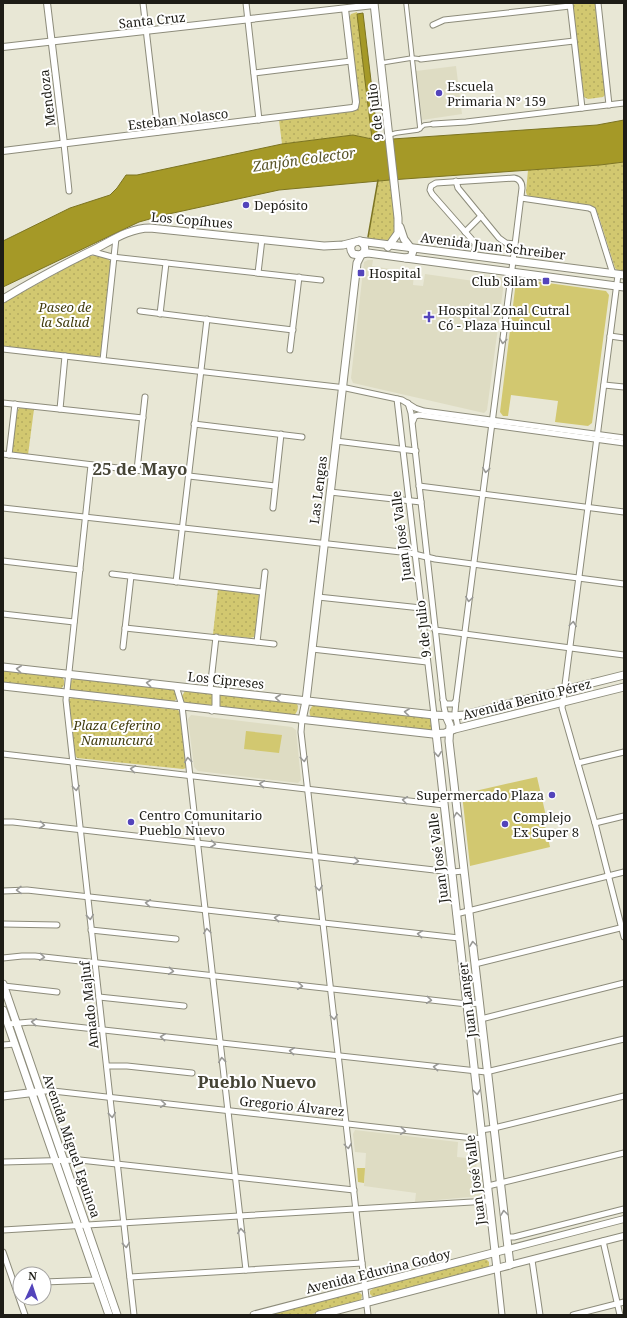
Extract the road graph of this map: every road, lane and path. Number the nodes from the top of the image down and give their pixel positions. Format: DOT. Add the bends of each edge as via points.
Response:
graph roads {
  1 [pos="48,3"];
  2 [pos="144,3"];
  3 [pos="246,3"];
  4 [pos="406,3"];
  5 [pos="598,3"];
  6 [pos="374,4"];
  7 [pos="570,4"];
  8 [pos="345,6"];
  9 [pos="248,20"];
  10 [pos="433,25"];
  11 [pos="147,31"];
  12 [pos="574,41"];
  13 [pos="52,42"];
  14 [pos="3,47"];
  15 [pos="412,58"];
  16 [pos="421,59"];
  17 [pos="351,61"];
  18 [pos="381,63"];
  19 [pos="254,73"];
  20 [pos="624,103"];
  21 [pos="609,105"];
  22 [pos="582,108"];
  23 [pos="259,120"];
  24 [pos="433,124"];
  25 [pos="420,129"];
  26 [pos="158,132"];
  27 [pos="390,135"];
  28 [pos="64,144"];
  29 [pos="3,151"];
  30 [pos="456,182"];
  31 [pos="69,191"];
  32 [pos="521,198"];
  33 [pos="481,216"];
  34 [pos="398,218"];
  35 [pos="466,232"];
  36 [pos="116,238"];
  37 [pos="262,239"];
  38 [pos="356,242"];
  39 [pos="515,244"];
  40 [pos="389,245"];
  41 [pos="324,246"];
  42 [pos="411,248"];
  43 [pos="90,251"];
  44 [pos="357,254"];
  45 [pos="474,256"];
  46 [pos="114,257"];
  47 [pos="394,257"];
  48 [pos="405,258"];
  49 [pos="513,261"];
  50 [pos="166,263"];
  51 [pos="512,272"];
  52 [pos="258,273"];
  53 [pos="619,275"];
  54 [pos="299,277"];
  55 [pos="320,280"];
  56 [pos="620,287"];
  57 [pos="3,298"];
  58 [pos="140,311"];
  59 [pos="160,314"];
  60 [pos="207,319"];
  61 [pos="293,330"];
  62 [pos="610,336"];
  63 [pos="624,338"];
  64 [pos="3,349"];
  65 [pos="290,350"];
  66 [pos="66,356"];
  67 [pos="103,360"];
  68 [pos="201,371"];
  69 [pos="604,385"];
  70 [pos="342,387"];
  71 [pos="624,387"];
  72 [pos="145,397"];
  73 [pos="397,399"];
  74 [pos="3,403"];
  75 [pos="408,403"];
  76 [pos="15,404"];
  77 [pos="60,409"];
  78 [pos="143,418"];
  79 [pos="492,423"];
  80 [pos="194,424"];
  81 [pos="413,424"];
  82 [pos="281,434"];
  83 [pos="302,437"];
  84 [pos="597,437"];
  85 [pos="624,438"];
  86 [pos="336,441"];
  87 [pos="624,443"];
  88 [pos="403,450"];
  89 [pos="416,451"];
  90 [pos="6,455"];
  91 [pos="91,465"];
  92 [pos="137,470"];
  93 [pos="159,473"];
  94 [pos="188,476"];
  95 [pos="275,486"];
  96 [pos="419,486"];
  97 [pos="330,492"];
  98 [pos="483,494"];
  99 [pos="409,500"];
  100 [pos="421,502"];
  101 [pos="3,508"];
  102 [pos="273,508"];
  103 [pos="588,508"];
  104 [pos="624,512"];
  105 [pos="85,517"];
  106 [pos="182,528"];
  107 [pos="324,544"];
  108 [pos="415,554"];
  109 [pos="424,557"];
  110 [pos="3,561"];
  111 [pos="474,564"];
  112 [pos="80,570"];
  113 [pos="265,572"];
  114 [pos="112,574"];
  115 [pos="131,576"];
  116 [pos="579,578"];
  117 [pos="176,582"];
  118 [pos="624,584"];
  119 [pos="262,592"];
  120 [pos="318,597"];
  121 [pos="421,608"];
  122 [pos="3,614"];
  123 [pos="74,622"];
  124 [pos="125,628"];
  125 [pos="435,630"];
  126 [pos="464,634"];
  127 [pos="216,637"];
  128 [pos="256,642"];
  129 [pos="274,644"];
  130 [pos="123,647"];
  131 [pos="570,648"];
  132 [pos="312,649"];
  133 [pos="624,655"];
  134 [pos="428,662"];
  135 [pos="3,667"];
  136 [pos="68,674"];
  137 [pos="624,675"];
  138 [pos="3,686"];
  139 [pos="176,686"];
  140 [pos="624,687"];
  141 [pos="212,690"];
  142 [pos="564,690"];
  143 [pos="66,693"];
  144 [pos="443,700"];
  145 [pos="306,701"];
  146 [pos="456,701"];
  147 [pos="563,702"];
  148 [pos="182,706"];
  149 [pos="212,710"];
  150 [pos="434,715"];
  151 [pos="446,716"];
  152 [pos="456,716"];
  153 [pos="302,720"];
  154 [pos="458,728"];
  155 [pos="449,732"];
  156 [pos="436,734"];
  157 [pos="624,752"];
  158 [pos="3,754"];
  159 [pos="73,762"];
  160 [pos="578,763"];
  161 [pos="190,776"];
  162 [pos="307,789"];
  163 [pos="444,805"];
  164 [pos="624,816"];
  165 [pos="3,822"];
  166 [pos="596,823"];
  167 [pos="80,829"];
  168 [pos="197,843"];
  169 [pos="315,856"];
  170 [pos="464,871"];
  171 [pos="452,872"];
  172 [pos="624,872"];
  173 [pos="609,876"];
  174 [pos="3,890"];
  175 [pos="88,896"];
  176 [pos="205,910"];
  177 [pos="469,911"];
  178 [pos="456,914"];
  179 [pos="323,923"];
  180 [pos="3,924"];
  181 [pos="57,925"];
  182 [pos="623,927"];
  183 [pos="91,930"];
  184 [pos="624,937"];
  185 [pos="459,938"];
  186 [pos="176,939"];
  187 [pos="3,958"];
  188 [pos="95,963"];
  189 [pos="475,964"];
  190 [pos="212,976"];
  191 [pos="624,983"];
  192 [pos="3,985"];
  193 [pos="330,989"];
  194 [pos="57,992"];
  195 [pos="99,997"];
  196 [pos="5,998"];
  197 [pos="480,1003"];
  198 [pos="467,1004"];
  199 [pos="184,1006"];
  200 [pos="3,1010"];
  201 [pos="481,1019"];
  202 [pos="16,1022"];
  203 [pos="8,1024"];
  204 [pos="102,1030"];
  205 [pos="624,1039"];
  206 [pos="220,1043"];
  207 [pos="15,1044"];
  208 [pos="3,1046"];
  209 [pos="338,1056"];
  210 [pos="107,1066"];
  211 [pos="481,1072"];
  212 [pos="192,1073"];
  213 [pos="41,1091"];
  214 [pos="32,1092"];
  215 [pos="3,1096"];
  216 [pos="624,1096"];
  217 [pos="110,1098"];
  218 [pos="228,1111"];
  219 [pos="346,1124"];
  220 [pos="494,1128"];
  221 [pos="481,1130"];
  222 [pos="482,1140"];
  223 [pos="624,1153"];
  224 [pos="55,1160"];
  225 [pos="64,1160"];
  226 [pos="3,1162"];
  227 [pos="118,1164"];
  228 [pos="235,1177"];
  229 [pos="501,1183"];
  230 [pos="488,1186"];
  231 [pos="354,1190"];
  232 [pos="489,1201"];
  233 [pos="356,1209"];
  234 [pos="624,1209"];
  235 [pos="240,1216"];
  236 [pos="624,1219"];
  237 [pos="124,1223"];
  238 [pos="87,1225"];
  239 [pos="78,1226"];
  240 [pos="3,1230"];
  241 [pos="624,1236"];
  242 [pos="507,1237"];
  243 [pos="604,1241"];
  244 [pos="508,1249"];
  245 [pos="3,1252"];
  246 [pos="495,1253"];
  247 [pos="532,1260"];
  248 [pos="362,1262"];
  249 [pos="510,1265"];
  250 [pos="497,1269"];
  251 [pos="246,1270"];
  252 [pos="130,1277"];
  253 [pos="12,1278"];
  254 [pos="97,1280"];
  255 [pos="52,1282"];
  256 [pos="365,1286"];
  257 [pos="366,1302"];
  258 [pos="624,1302"];
  259 [pos="618,1304"];
  260 [pos="109,1315"];
  261 [pos="118,1315"];
  262 [pos="134,1315"];
  263 [pos="254,1315"];
  264 [pos="319,1315"];
  265 [pos="368,1315"];
  266 [pos="502,1315"];
  267 [pos="540,1315"];
  268 [pos="573,1315"];
  269 [pos="620,1315"];
  1 -- 13 [label="street, Mendoza"];
  2 -- 11 [label="street"];
  3 -- 9 [label="street"];
  4 -- 15 [label="street"];
  5 -- 21 [label="street"];
  6 -- 8 [label="street, Santa Cruz"];
  6 -- 18 [label="main road, 9 de Julio"];
  7 -- 10 [label="street" via="443,21"];
  7 -- 12 [label="street"];
  8 -- 9 [label="street, Santa Cruz"];
  8 -- 17 [label="street"];
  9 -- 11 [label="street, Santa Cruz"];
  9 -- 19 [label="street"];
  11 -- 13 [label="street, Santa Cruz"];
  11 -- 26 [label="street"];
  12 -- 16 [label="street"];
  12 -- 22 [label="street"];
  13 -- 14 [label="street, Santa Cruz"];
  13 -- 28 [label="street, Mendoza"];
  15 -- 16 [label="street"];
  15 -- 18 [label="street"];
  15 -- 25 [label="street"];
  17 -- 19 [label="street"];
  17 -- 23 [label="street, Esteban Nolasco" via="356,102 350,109"];
  18 -- 27 [label="main road, 9 de Julio"];
  19 -- 23 [label="street"];
  20 -- 21 [label="street"];
  21 -- 22 [label="street"];
  22 -- 24 [label="street"];
  23 -- 26 [label="street, Esteban Nolasco"];
  24 -- 25 [label="street" via="424,124"];
  25 -- 27 [label="street"];
  26 -- 28 [label="street, Esteban Nolasco"];
  27 -- 34 [label="main road, 9 de Julio"];
  28 -- 29 [label="street, Esteban Nolasco"];
  28 -- 31 [label="street, Mendoza"];
  30 -- 32 [label="street" via="514,178 520,181 522,186"];
  30 -- 33 [label="street"];
  30 -- 35 [label="street" via="434,183 430,187 432,194"];
  32 -- 39 [label="street"];
  32 -- 53 [label="street" via="593,210"];
  33 -- 35 [label="street"];
  33 -- 39 [label="street" via="501,240"];
  34 -- 40 [label="main road, 9 de Julio" via="398,233"];
  34 -- 42 [label="main road, 9 de Julio" via="403,237"];
  35 -- 45 [label="street" via="475,244"];
  36 -- 37 [label="main road, Los Copíhues" via="150,228"];
  36 -- 43 [label="main road, Los Copíhues"];
  36 -- 46 [label="street"];
  37 -- 41 [label="main road, Los Copíhues"];
  37 -- 52 [label="street"];
  38 -- 40 [label="main road, Avenida Juan Schreiber"];
  38 -- 41 [label="main road, Los Copíhues"];
  38 -- 44 [label="main road" via="351,246"];
  38 -- 44 [label="main road" via="363,243 365,247 364,251"];
  39 -- 49 [label="street"];
  40 -- 42 [label="main road, Avenida Juan Schreiber"];
  40 -- 47 [label="main road" via="388,253"];
  41 -- 44 [label="main road, Los Copíhues"];
  42 -- 45 [label="main road, Avenida Juan Schreiber"];
  42 -- 48 [label="main road" via="412,256"];
  43 -- 46 [label="street"];
  43 -- 57 [label="main road, Los Copíhues"];
  44 -- 47 [label="main road, Avenida Juan Schreiber"];
  44 -- 70 [label="main road, Las Lengas"];
  45 -- 49 [label="main road, Avenida Juan Schreiber"];
  46 -- 50 [label="street"];
  46 -- 67 [label="street"];
  47 -- 48 [label="main road, Avenida Juan Schreiber"];
  48 -- 51 [label="main road, Avenida Juan Schreiber"];
  49 -- 51 [label="street"];
  49 -- 53 [label="main road, Avenida Juan Schreiber"];
  50 -- 52 [label="street"];
  50 -- 59 [label="street"];
  51 -- 56 [label="main road, Avenida Juan Schreiber"];
  51 -- 79 [label="street, one-way"];
  52 -- 54 [label="street"];
  53 -- 56 [label="street"];
  54 -- 55 [label="street"];
  54 -- 61 [label="street"];
  56 -- 62 [label="street"];
  58 -- 59 [label="street"];
  59 -- 60 [label="street"];
  60 -- 61 [label="street"];
  60 -- 68 [label="street"];
  61 -- 65 [label="street"];
  62 -- 63 [label="street"];
  62 -- 69 [label="street"];
  64 -- 66 [label="street"];
  66 -- 67 [label="street"];
  66 -- 77 [label="street"];
  67 -- 68 [label="street"];
  68 -- 70 [label="street"];
  68 -- 80 [label="street"];
  69 -- 71 [label="street"];
  69 -- 84 [label="street"];
  70 -- 73 [label="street"];
  70 -- 86 [label="main road, Las Lengas"];
  72 -- 78 [label="street"];
  73 -- 75 [label="street"];
  73 -- 88 [label="street, Juan José Valle"];
  74 -- 76 [label="street"];
  75 -- 79 [label="street" via="424,411"];
  75 -- 81 [label="street, 9 de Julio"];
  76 -- 77 [label="street"];
  76 -- 90 [label="street"];
  77 -- 78 [label="street"];
  78 -- 92 [label="street"];
  79 -- 81 [label="street" via="419,415 414,417"];
  79 -- 84 [label="street"];
  79 -- 98 [label="street, one-way"];
  80 -- 82 [label="street"];
  80 -- 94 [label="street"];
  81 -- 89 [label="street, 9 de Julio"];
  82 -- 83 [label="street"];
  82 -- 95 [label="street"];
  84 -- 85 [label="street"];
  84 -- 87 [label="street"];
  84 -- 103 [label="street"];
  86 -- 88 [label="street"];
  86 -- 97 [label="main road, Las Lengas"];
  88 -- 89 [label="street"];
  88 -- 99 [label="street, Juan José Valle"];
  89 -- 96 [label="street, 9 de Julio"];
  90 -- 91 [label="street"];
  91 -- 92 [label="street"];
  91 -- 105 [label="street, Amado Majluf"];
  92 -- 93 [label="street"];
  94 -- 95 [label="street"];
  94 -- 106 [label="street"];
  95 -- 102 [label="street"];
  96 -- 98 [label="street"];
  96 -- 100 [label="street, 9 de Julio"];
  97 -- 99 [label="street"];
  97 -- 107 [label="main road, Las Lengas"];
  98 -- 103 [label="street"];
  98 -- 111 [label="street"];
  99 -- 100 [label="street"];
  99 -- 108 [label="street, Juan José Valle"];
  100 -- 109 [label="street, 9 de Julio"];
  101 -- 105 [label="street"];
  103 -- 104 [label="street"];
  103 -- 116 [label="street"];
  105 -- 106 [label="street"];
  105 -- 112 [label="street, Amado Majluf"];
  106 -- 107 [label="street"];
  106 -- 117 [label="street"];
  107 -- 108 [label="street"];
  107 -- 120 [label="main road, Las Lengas"];
  108 -- 109 [label="street"];
  108 -- 121 [label="street, Juan José Valle"];
  109 -- 111 [label="street"];
  109 -- 125 [label="street, 9 de Julio"];
  110 -- 112 [label="street"];
  111 -- 116 [label="street"];
  111 -- 126 [label="street, one-way"];
  112 -- 123 [label="street, Amado Majluf"];
  113 -- 119 [label="street"];
  114 -- 115 [label="street"];
  115 -- 117 [label="street"];
  115 -- 124 [label="street"];
  116 -- 118 [label="street"];
  131 -- 116 [label="street, one-way"];
  117 -- 119 [label="street"];
  119 -- 128 [label="street"];
  120 -- 121 [label="street"];
  120 -- 132 [label="main road, Las Lengas"];
  121 -- 134 [label="street, Juan José Valle"];
  122 -- 123 [label="street"];
  123 -- 136 [label="street, Amado Majluf"];
  124 -- 127 [label="street"];
  124 -- 130 [label="street"];
  125 -- 126 [label="street"];
  125 -- 144 [label="street, 9 de Julio"];
  126 -- 131 [label="street"];
  126 -- 146 [label="street"];
  127 -- 128 [label="street"];
  127 -- 141 [label="street"];
  128 -- 129 [label="street"];
  131 -- 133 [label="street"];
  131 -- 142 [label="street"];
  132 -- 134 [label="street"];
  132 -- 145 [label="main road, Las Lengas"];
  134 -- 150 [label="street, Juan José Valle"];
  136 -- 135 [label="main road, Los Cipreses, one-way"];
  139 -- 136 [label="main road, Los Cipreses, one-way"];
  136 -- 143 [label="street, Amado Majluf"];
  137 -- 142 [label="main road, Avenida Benito Pérez"];
  138 -- 143 [label="main road"];
  139 -- 141 [label="main road, Los Cipreses"];
  139 -- 148 [label="street"];
  140 -- 147 [label="main road, Avenida Benito Pérez"];
  145 -- 141 [label="main road, Los Cipreses, one-way"];
  141 -- 149 [label="main road" via="217,696 216,707"];
  142 -- 147 [label="street"];
  142 -- 152 [label="main road, Avenida Benito Pérez"];
  143 -- 148 [label="main road"];
  143 -- 159 [label="street, Amado Majluf"];
  144 -- 146 [label="street" via="448,704"];
  144 -- 151 [label="street, 9 de Julio"];
  150 -- 145 [label="main road, Los Cipreses, one-way"];
  145 -- 153 [label="main road, Las Lengas"];
  146 -- 152 [label="street"];
  147 -- 154 [label="main road, Avenida Benito Pérez"];
  147 -- 160 [label="street" via="563,713"];
  148 -- 149 [label="main road"];
  161 -- 148 [label="street, one-way"];
  149 -- 153 [label="main road"];
  150 -- 151 [label="main road, Los Cipreses"];
  150 -- 156 [label="main road, Juan José Valle"];
  151 -- 152 [label="main road, Avenida Benito Pérez"];
  151 -- 155 [label="main road, 9 de Julio"];
  152 -- 154 [label="street"];
  153 -- 156 [label="main road"];
  153 -- 162 [label="street, one-way" via="300,730"];
  154 -- 155 [label="main road, Avenida Benito Pérez"];
  155 -- 156 [label="main road, Avenida Benito Pérez"];
  170 -- 155 [label="main road, Juan Langer, one-way"];
  156 -- 163 [label="main road, Juan José Valle, one-way"];
  157 -- 160 [label="street"];
  158 -- 159 [label="street"];
  161 -- 159 [label="street, one-way"];
  159 -- 167 [label="street, Amado Majluf, one-way"];
  160 -- 166 [label="street"];
  162 -- 161 [label="street, one-way"];
  161 -- 168 [label="street"];
  163 -- 162 [label="street, one-way"];
  162 -- 169 [label="street"];
  163 -- 171 [label="main road, Juan José Valle"];
  164 -- 166 [label="street"];
  165 -- 167 [label="street, one-way"];
  166 -- 173 [label="street"];
  167 -- 168 [label="street"];
  167 -- 175 [label="street, Amado Majluf"];
  168 -- 169 [label="street, one-way"];
  168 -- 176 [label="street"];
  169 -- 171 [label="street, one-way"];
  169 -- 179 [label="street, one-way"];
  170 -- 171 [label="street"];
  170 -- 177 [label="main road, Juan Langer"];
  171 -- 178 [label="main road, Juan José Valle"];
  172 -- 173 [label="street"];
  173 -- 177 [label="street"];
  173 -- 182 [label="street"];
  175 -- 174 [label="street, one-way" via="23,889"];
  176 -- 175 [label="street, one-way"];
  175 -- 183 [label="street, Amado Majluf, one-way"];
  179 -- 176 [label="street, one-way"];
  190 -- 176 [label="street, one-way"];
  177 -- 178 [label="street"];
  189 -- 177 [label="main road, Juan Langer, one-way"];
  178 -- 185 [label="main road, Juan José Valle"];
  185 -- 179 [label="street, one-way"];
  179 -- 193 [label="street"];
  180 -- 181 [label="street"];
  182 -- 184 [label="street"];
  182 -- 189 [label="street"];
  183 -- 186 [label="street"];
  183 -- 188 [label="street, Amado Majluf"];
  185 -- 198 [label="main road, Juan José Valle"];
  187 -- 188 [label="street, one-way" via="31,956"];
  188 -- 190 [label="street, one-way"];
  188 -- 195 [label="street, Amado Majluf"];
  189 -- 197 [label="main road, Juan Langer"];
  190 -- 193 [label="street, one-way"];
  190 -- 206 [label="street"];
  191 -- 201 [label="street"];
  192 -- 194 [label="street"];
  192 -- 196 [label="main road, Avenida Miguel Eguinoa"];
  193 -- 198 [label="street, one-way"];
  193 -- 209 [label="street, one-way"];
  195 -- 199 [label="street"];
  195 -- 204 [label="street, Amado Majluf"];
  196 -- 202 [label="main road, Avenida Miguel Eguinoa"];
  197 -- 198 [label="street"];
  197 -- 201 [label="main road, Juan Langer"];
  198 -- 211 [label="main road, Juan José Valle"];
  200 -- 203 [label="main road, Avenida Miguel Eguinoa"];
  201 -- 211 [label="main road, Juan Langer"];
  202 -- 203 [label="street"];
  204 -- 202 [label="street, one-way"];
  202 -- 213 [label="main road, Avenida Miguel Eguinoa"];
  203 -- 207 [label="main road, Avenida Miguel Eguinoa"];
  206 -- 204 [label="street, one-way"];
  204 -- 210 [label="street, Amado Majluf"];
  205 -- 211 [label="street"];
  209 -- 206 [label="street, one-way"];
  218 -- 206 [label="street, one-way"];
  207 -- 208 [label="street"];
  207 -- 214 [label="main road, Avenida Miguel Eguinoa"];
  211 -- 209 [label="street, one-way"];
  209 -- 219 [label="street"];
  210 -- 212 [label="street"];
  210 -- 217 [label="street, Amado Majluf"];
  211 -- 220 [label="main road, Juan Langer"];
  211 -- 221 [label="main road, Juan José Valle, one-way"];
  213 -- 214 [label="main road, Gregorio Álvarez"];
  213 -- 217 [label="street, Gregorio Álvarez"];
  213 -- 225 [label="main road, Avenida Miguel Eguinoa"];
  214 -- 215 [label="main road, Gregorio Álvarez"];
  214 -- 224 [label="main road, Avenida Miguel Eguinoa"];
  216 -- 220 [label="street"];
  217 -- 218 [label="street, Gregorio Álvarez, one-way"];
  217 -- 227 [label="street, Amado Majluf, one-way"];
  218 -- 219 [label="street, Gregorio Álvarez"];
  218 -- 228 [label="street"];
  219 -- 222 [label="street, Gregorio Álvarez, one-way"];
  219 -- 231 [label="street, one-way"];
  220 -- 221 [label="street"];
  220 -- 229 [label="main road, Juan Langer"];
  221 -- 222 [label="main road, Juan José Valle"];
  222 -- 230 [label="main road, Juan José Valle"];
  223 -- 229 [label="street"];
  224 -- 225 [label="street"];
  224 -- 226 [label="street"];
  224 -- 239 [label="main road, Avenida Miguel Eguinoa"];
  225 -- 227 [label="street"];
  225 -- 238 [label="main road, Avenida Miguel Eguinoa"];
  227 -- 228 [label="street"];
  227 -- 237 [label="street, Amado Majluf"];
  228 -- 231 [label="street"];
  228 -- 235 [label="street"];
  229 -- 230 [label="street"];
  242 -- 229 [label="main road, Juan Langer, one-way"];
  230 -- 232 [label="main road, Juan José Valle"];
  231 -- 233 [label="street"];
  232 -- 233 [label="street"];
  232 -- 246 [label="main road, Juan José Valle"];
  233 -- 235 [label="street"];
  233 -- 248 [label="street"];
  234 -- 242 [label="street"];
  235 -- 237 [label="street"];
  251 -- 235 [label="street, one-way"];
  236 -- 244 [label="street"];
  237 -- 238 [label="street"];
  237 -- 252 [label="street, Amado Majluf, one-way"];
  238 -- 239 [label="street"];
  238 -- 261 [label="main road, Avenida Miguel Eguinoa"];
  239 -- 240 [label="street"];
  239 -- 254 [label="main road, Avenida Miguel Eguinoa"];
  241 -- 243 [label="street"];
  242 -- 244 [label="main road, Juan Langer"];
  243 -- 247 [label="street"];
  243 -- 259 [label="street"];
  244 -- 246 [label="main road, Avenida Eduvina Godoy"];
  244 -- 249 [label="main road, Juan Langer"];
  245 -- 253 [label="street"];
  246 -- 250 [label="main road, Juan José Valle"];
  246 -- 256 [label="main road, Avenida Eduvina Godoy"];
  247 -- 249 [label="street"];
  247 -- 267 [label="street"];
  248 -- 251 [label="street"];
  248 -- 256 [label="street"];
  249 -- 250 [label="main road, Avenida Eduvina Godoy"];
  250 -- 257 [label="main road, Avenida Eduvina Godoy"];
  250 -- 266 [label="street, Juan José Valle"];
  251 -- 252 [label="street"];
  252 -- 262 [label="street, Amado Majluf"];
  254 -- 255 [label="street"];
  254 -- 260 [label="main road, Avenida Miguel Eguinoa"];
  256 -- 257 [label="street"];
  256 -- 263 [label="main road, Avenida Eduvina Godoy"];
  257 -- 264 [label="main road, Avenida Eduvina Godoy"];
  257 -- 265 [label="street"];
  258 -- 259 [label="street"];
  259 -- 268 [label="street"];
  259 -- 269 [label="street"];
}
